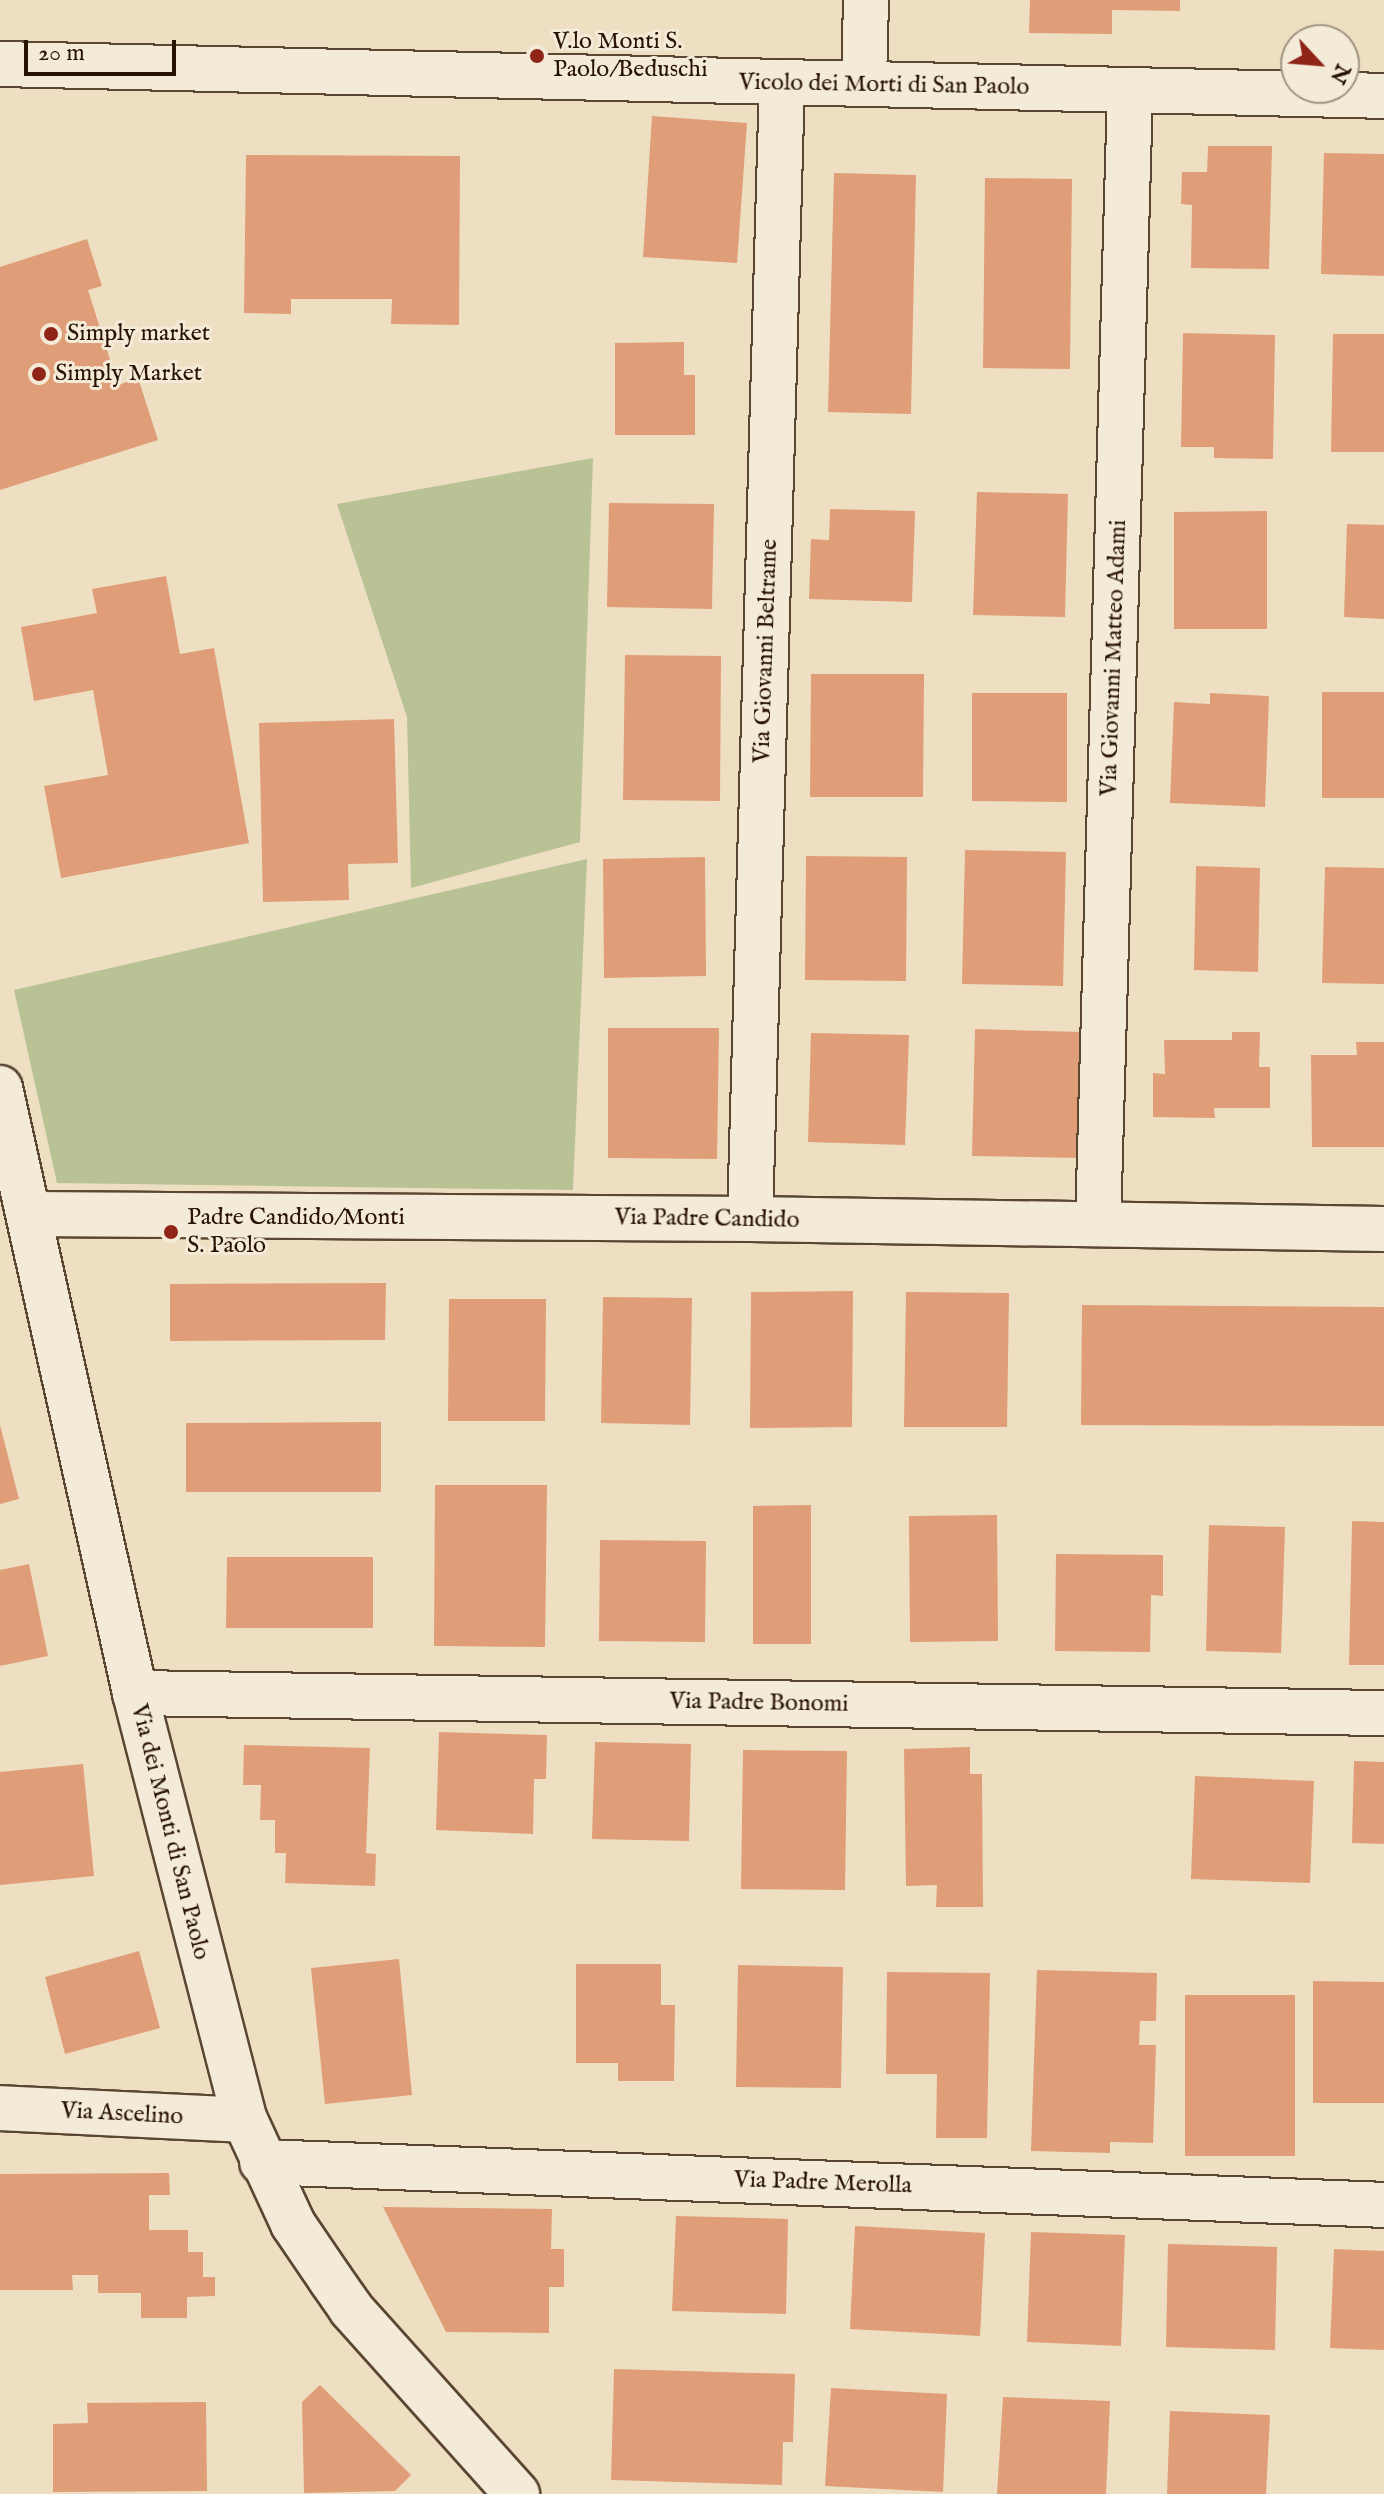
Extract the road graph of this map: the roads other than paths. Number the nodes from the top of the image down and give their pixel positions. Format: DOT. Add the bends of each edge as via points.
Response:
graph roads {
  1 [pos="866,0"];
  2 [pos="0,64"];
  3 [pos="864,82"];
  4 [pos="782,84"];
  5 [pos="1130,91"];
  6 [pos="1384,96"];
  7 [pos="0,1088"];
  8 [pos="31,1214"];
  9 [pos="750,1219"];
  10 [pos="1098,1224"];
  11 [pos="1384,1229"];
  12 [pos="135,1693"];
  13 [pos="1384,1713"];
  14 [pos="0,2108"];
  15 [pos="245,2120"];
  16 [pos="262,2162"];
  17 [pos="1384,2205"];
  18 [pos="517,2494"];
  1 -- 3 [label="street"];
  2 -- 4 [label="street, Vicolo dei Morti di San Paolo"];
  3 -- 4 [label="street, Vicolo dei Morti di San Paolo"];
  3 -- 5 [label="street, Vicolo dei Morti di San Paolo"];
  4 -- 9 [label="street, Via Giovanni Beltrame"];
  5 -- 6 [label="street, Vicolo dei Morti di San Paolo"];
  5 -- 10 [label="street, Via Giovanni Matteo Adami"];
  7 -- 8 [label="street, Via dei Monti di San Paolo"];
  8 -- 9 [label="street, Via Padre Candido"];
  8 -- 12 [label="street, Via dei Monti di San Paolo"];
  9 -- 10 [label="street, Via Padre Candido"];
  10 -- 11 [label="street, Via Padre Candido"];
  12 -- 13 [label="street, Via Padre Bonomi"];
  12 -- 15 [label="street, Via dei Monti di San Paolo"];
  14 -- 15 [label="street, Via Ascelino"];
  15 -- 16 [label="street, Via dei Monti di San Paolo"];
  16 -- 17 [label="street, Via Padre Merolla"];
  16 -- 18 [label="street, Via dei Monti di San Paolo" via="293,2224 351,2309"];
}
